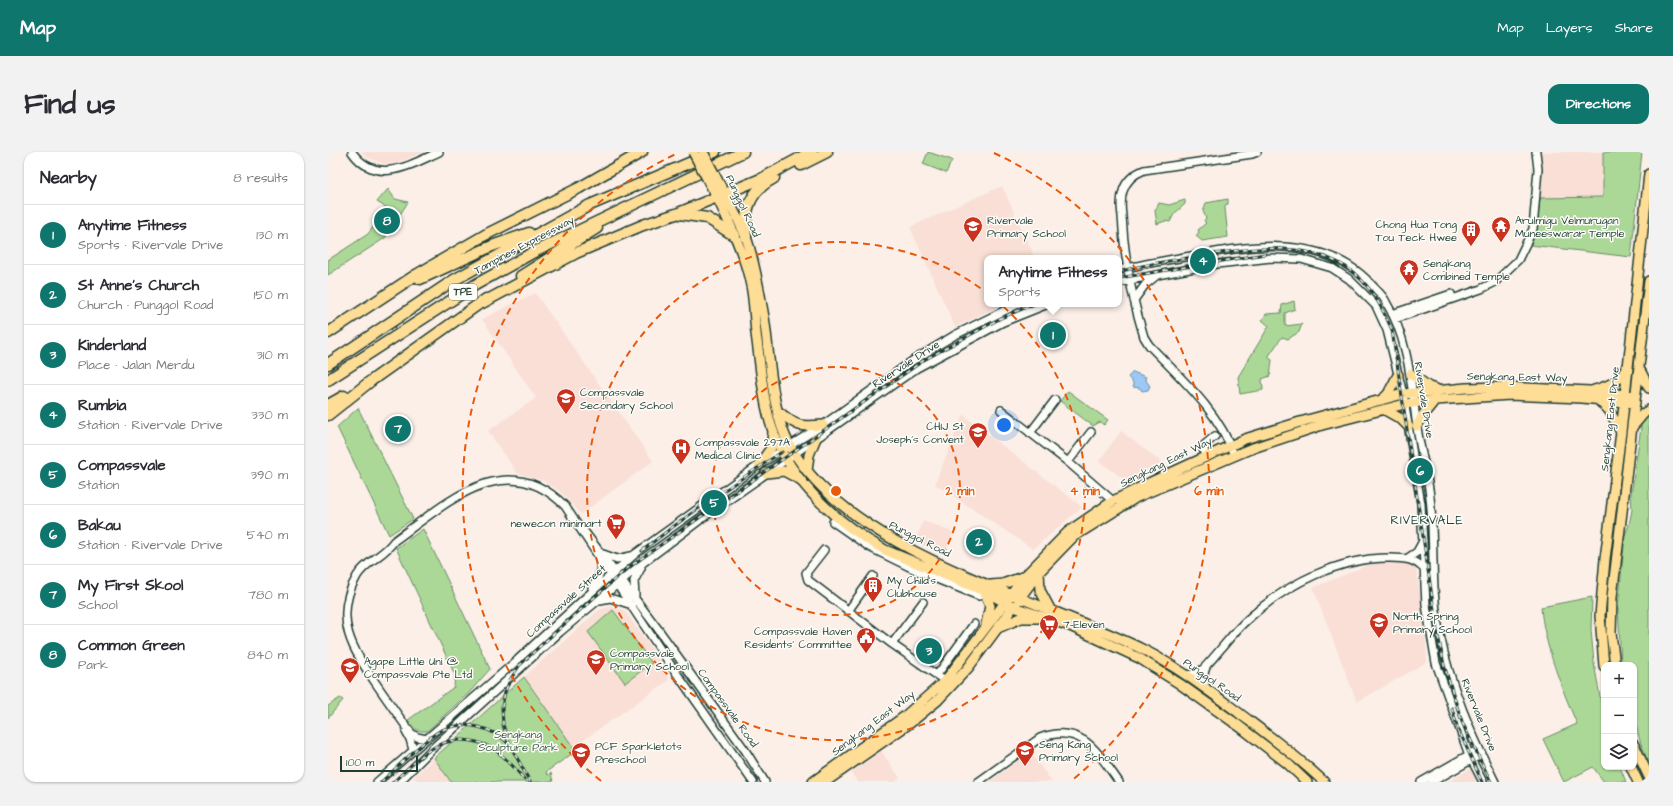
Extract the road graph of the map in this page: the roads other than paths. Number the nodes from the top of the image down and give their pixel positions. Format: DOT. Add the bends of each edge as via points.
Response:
graph roads {
  1 [pos="352,152"];
  2 [pos="439,152"];
  3 [pos="693,152"];
  4 [pos="703,152"];
  5 [pos="715,152"];
  6 [pos="743,152"];
  7 [pos="811,152"];
  8 [pos="828,152"];
  9 [pos="1240,152"];
  10 [pos="1256,152"];
  11 [pos="1531,152"];
  12 [pos="1536,152"];
  13 [pos="640,153"];
  14 [pos="798,160"];
  15 [pos="787,171"];
  16 [pos="1649,174"];
  17 [pos="720,195"];
  18 [pos="590,205"];
  19 [pos="615,213"];
  20 [pos="676,214"];
  21 [pos="1121,222"];
  22 [pos="740,237"];
  23 [pos="1511,264"];
  24 [pos="1128,268"];
  25 [pos="1122,269"];
  26 [pos="1157,274"];
  27 [pos="1129,280"];
  28 [pos="1122,281"];
  29 [pos="1649,281"];
  30 [pos="1134,300"];
  31 [pos="482,303"];
  32 [pos="371,305"];
  33 [pos="1012,307"];
  34 [pos="1040,307"];
  35 [pos="1393,317"];
  36 [pos="328,334"];
  37 [pos="328,364"];
  38 [pos="1639,364"];
  39 [pos="1628,365"];
  40 [pos="1411,374"];
  41 [pos="1398,375"];
  42 [pos="328,380"];
  43 [pos="372,380"];
  44 [pos="1649,388"];
  45 [pos="1440,390"];
  46 [pos="1590,391"];
  47 [pos="1414,392"];
  48 [pos="1403,394"];
  49 [pos="1625,399"];
  50 [pos="1055,400"];
  51 [pos="1382,400"];
  52 [pos="1436,400"];
  53 [pos="1597,400"];
  54 [pos="1635,400"];
  55 [pos="1414,403"];
  56 [pos="1405,404"];
  57 [pos="328,405"];
  58 [pos="1001,410"];
  59 [pos="1385,410"];
  60 [pos="1649,410"];
  61 [pos="778,412"];
  62 [pos="328,415"];
  63 [pos="823,425"];
  64 [pos="1412,426"];
  65 [pos="1632,428"];
  66 [pos="773,430"];
  67 [pos="1091,432"];
  68 [pos="1621,432"];
  69 [pos="1030,433"];
  70 [pos="1215,436"];
  71 [pos="816,438"];
  72 [pos="1231,445"];
  73 [pos="792,449"];
  74 [pos="784,455"];
  75 [pos="1234,455"];
  76 [pos="1207,456"];
  77 [pos="1068,462"];
  78 [pos="759,465"];
  79 [pos="807,471"];
  80 [pos="766,473"];
  81 [pos="805,486"];
  82 [pos="1113,501"];
  83 [pos="1423,540"];
  84 [pos="394,541"];
  85 [pos="824,550"];
  86 [pos="635,554"];
  87 [pos="602,557"];
  88 [pos="1408,558"];
  89 [pos="644,562"];
  90 [pos="1424,569"];
  91 [pos="1039,572"];
  92 [pos="613,573"];
  93 [pos="1026,575"];
  94 [pos="873,576"];
  95 [pos="620,582"];
  96 [pos="984,591"];
  97 [pos="635,596"];
  98 [pos="1016,596"];
  99 [pos="586,597"];
  100 [pos="598,601"];
  101 [pos="923,602"];
  102 [pos="1010,604"];
  103 [pos="632,605"];
  104 [pos="1050,609"];
  105 [pos="848,610"];
  106 [pos="1046,619"];
  107 [pos="974,624"];
  108 [pos="997,628"];
  109 [pos="984,630"];
  110 [pos="892,644"];
  111 [pos="1604,662"];
  112 [pos="1615,662"];
  113 [pos="1207,665"];
  114 [pos="937,675"];
  115 [pos="1185,675"];
  116 [pos="945,681"];
  117 [pos="1206,689"];
  118 [pos="426,739"];
  119 [pos="413,750"];
  120 [pos="1637,751"];
  121 [pos="1480,752"];
  122 [pos="1470,757"];
  123 [pos="1632,770"];
  124 [pos="1649,777"];
  125 [pos="377,782"];
  126 [pos="399,782"];
  127 [pos="753,782"];
  128 [pos="765,782"];
  129 [pos="813,782"];
  130 [pos="825,782"];
  131 [pos="978,782"];
  132 [pos="1119,782"];
  133 [pos="1307,782"];
  134 [pos="1324,782"];
  135 [pos="1421,782"];
  136 [pos="1432,782"];
  137 [pos="1483,782"];
  138 [pos="1495,782"];
  139 [pos="1638,782"];
  1 -- 2 [label="street" via="368,166 384,171 401,170"];
  3 -- 17 [label="main road, Punggol Road, bridge"];
  4 -- 17 [label="main road, Punggol Road, bridge"];
  5 -- 18 [label="highway, Tampines Expressway / TPE"];
  6 -- 19 [label="highway, Tampines Expressway / TPE"];
  7 -- 14 [label="highway"];
  8 -- 15 [label="highway"];
  9 -- 21 [label="street" via="1159,162 1135,170 1126,179 1118,196 1117,208"];
  10 -- 21 [label="street" via="1162,166 1137,173 1122,192"];
  11 -- 23 [label="street" via="1534,173 1529,228"];
  12 -- 23 [label="street" via="1538,169 1533,229 1524,249"];
  13 -- 32 [label="highway" via="579,188 486,235 416,275"];
  14 -- 15 [label="highway"];
  14 -- 17 [label="highway" via="763,178"];
  15 -- 22 [label="highway" via="767,182 750,199"];
  16 -- 39 [label="main road, Sengkang East Drive"];
  17 -- 20 [label="highway"];
  17 -- 22 [label="main road, Punggol Road"];
  18 -- 32 [label="highway" via="410,284"];
  18 -- 37 [label="highway, Tampines Expressway / TPE" via="454,280"];
  19 -- 31 [label="highway" via="611,219"];
  19 -- 42 [label="highway, Tampines Expressway / TPE" via="534,252 475,285"];
  20 -- 22 [label="highway" via="707,218"];
  20 -- 31 [label="highway" via="576,253"];
  21 -- 24 [label="street"];
  22 -- 61 [label="main road, Punggol Road" via="758,286"];
  22 -- 66 [label="main road, Punggol Road" via="751,283 756,340"];
  23 -- 35 [label="street" via="1496,282"];
  24 -- 25 [label="street, Rivervale Drive"];
  24 -- 27 [label="street"];
  24 -- 35 [label="street, Rivervale Drive" via="1256,246 1307,250 1340,259 1356,270 1386,300"];
  26 -- 27 [label="street, Rivervale Drive"];
  26 -- 30 [label="street"];
  26 -- 41 [label="street, Rivervale Drive" via="1271,258 1301,259 1332,268 1349,279 1376,306 1387,330"];
  27 -- 28 [label="street, Rivervale Drive"];
  27 -- 30 [label="street"];
  29 -- 38 [label="main road, Sengkang East Drive"];
  30 -- 72 [label="street" via="1144,337 1149,345 1199,397"];
  31 -- 43 [label="highway"];
  32 -- 36 [label="highway"];
  33 -- 63 [label="street, Rivervale Drive" via="934,347"];
  34 -- 71 [label="street, Rivervale Drive" via="1003,322 917,368"];
  35 -- 40 [label="street, Rivervale Drive" via="1400,331"];
  38 -- 44 [label="main road"];
  38 -- 54 [label="main road, Sengkang East Drive"];
  39 -- 46 [label="main road" via="1614,384"];
  39 -- 49 [label="main road, Sengkang East Drive"];
  40 -- 45 [label="main road" via="1429,387"];
  40 -- 47 [label="street, Rivervale Drive"];
  41 -- 48 [label="street, Rivervale Drive"];
  41 -- 51 [label="main road"];
  43 -- 57 [label="highway"];
  43 -- 62 [label="highway"];
  45 -- 46 [label="main road, Sengkang East Way" via="1505,387"];
  45 -- 47 [label="main road, Sengkang East Way"];
  46 -- 49 [label="main road, Sengkang East Way"];
  47 -- 48 [label="main road, Sengkang East Way"];
  47 -- 55 [label="street, Rivervale Drive"];
  48 -- 51 [label="main road, Sengkang East Way"];
  48 -- 56 [label="street, Rivervale Drive"];
  49 -- 53 [label="main road, Sengkang East Way"];
  49 -- 54 [label="main road, Sengkang East Way"];
  49 -- 68 [label="main road, Sengkang East Drive"];
  50 -- 69 [label="street"];
  51 -- 72 [label="main road, Sengkang East Way" via="1300,422"];
  52 -- 53 [label="main road, Sengkang East Way" via="1515,395"];
  52 -- 55 [label="main road, Sengkang East Way"];
  52 -- 64 [label="main road"];
  53 -- 68 [label="main road" via="1610,410"];
  54 -- 65 [label="main road, Sengkang East Drive"];
  55 -- 56 [label="main road, Sengkang East Way"];
  55 -- 64 [label="street, Rivervale Drive"];
  56 -- 59 [label="main road, Sengkang East Way"];
  56 -- 64 [label="street, Rivervale Drive"];
  58 -- 69 [label="street"];
  59 -- 64 [label="main road"];
  59 -- 75 [label="main road, Sengkang East Way" via="1322,425"];
  60 -- 65 [label="main road"];
  61 -- 63 [label="main road" via="802,427"];
  61 -- 73 [label="main road, Punggol Road"];
  63 -- 73 [label="street, Rivervale Drive"];
  64 -- 83 [label="street, Rivervale Drive"];
  64 -- 121 [label="street, Rivervale Drive" via="1430,496 1439,633 1454,685"];
  65 -- 112 [label="main road, Sengkang East Drive" via="1612,597 1611,633"];
  66 -- 74 [label="main road, Punggol Road"];
  66 -- 78 [label="main road" via="771,448"];
  67 -- 77 [label="street"];
  68 -- 111 [label="main road, Sengkang East Drive" via="1601,605"];
  69 -- 77 [label="street"];
  70 -- 76 [label="street" via="1202,447"];
  71 -- 73 [label="street, Rivervale Drive"];
  71 -- 79 [label="main road" via="809,455"];
  72 -- 75 [label="street"];
  72 -- 76 [label="main road, Sengkang East Way"];
  73 -- 74 [label="street, Rivervale Drive"];
  73 -- 79 [label="main road, Punggol Road"];
  74 -- 78 [label="street, Compassvale Street"];
  74 -- 80 [label="street, Compassvale Street"];
  74 -- 81 [label="main road, Punggol Road"];
  75 -- 91 [label="main road, Sengkang East Way" via="1137,497 1073,537"];
  76 -- 82 [label="main road, Sengkang East Way"];
  77 -- 82 [label="street"];
  78 -- 86 [label="street, Compassvale Street"];
  79 -- 96 [label="main road, Punggol Road" via="838,501 880,532"];
  80 -- 81 [label="main road" via="784,471 796,477"];
  80 -- 89 [label="street, Compassvale Street"];
  81 -- 96 [label="main road, Punggol Road" via="838,522 871,545 965,587"];
  82 -- 93 [label="main road, Sengkang East Way" via="1068,532"];
  83 -- 88 [label="street" via="1417,552"];
  83 -- 90 [label="street, Rivervale Drive"];
  84 -- 87 [label="street, Compassvale Road" via="464,492 488,482 509,479 534,484 550,493 565,506 579,527 588,534"];
  84 -- 118 [label="street" via="358,575 347,605 347,624 351,643 374,681 411,732"];
  84 -- 119 [label="street" via="388,542 368,557 354,574 343,602 342,619 350,650 410,739"];
  85 -- 105 [label="street" via="806,576"];
  86 -- 87 [label="street" via="623,559"];
  86 -- 92 [label="street, Compassvale Street"];
  87 -- 92 [label="street, Compassvale Road"];
  87 -- 99 [label="street" via="601,572"];
  88 -- 90 [label="street" via="1418,562"];
  88 -- 113 [label="street" via="1372,557 1305,579 1249,618"];
  89 -- 95 [label="street, Compassvale Street"];
  89 -- 97 [label="street" via="634,581"];
  90 -- 122 [label="street, Rivervale Drive" via="1426,605 1436,664"];
  91 -- 98 [label="main road, Sengkang East Way"];
  91 -- 104 [label="main road" via="1040,590"];
  92 -- 95 [label="street, Compassvale Road"];
  92 -- 99 [label="street, Compassvale Street"];
  93 -- 96 [label="main road"];
  93 -- 98 [label="main road, Sengkang East Way"];
  94 -- 105 [label="street"];
  95 -- 97 [label="street, Compassvale Road"];
  95 -- 100 [label="street, Compassvale Street"];
  95 -- 103 [label="street, Compassvale Road"];
  96 -- 98 [label="main road, Punggol Road"];
  96 -- 102 [label="main road, Punggol Road"];
  96 -- 109 [label="main road" via="990,606"];
  97 -- 128 [label="street, Compassvale Road"];
  98 -- 102 [label="main road, Sengkang East Way"];
  98 -- 104 [label="main road, Punggol Road"];
  99 -- 118 [label="street, Compassvale Street"];
  100 -- 103 [label="street" via="610,598"];
  100 -- 126 [label="street, Compassvale Street" via="525,664"];
  101 -- 110 [label="street"];
  102 -- 106 [label="main road, Punggol Road"];
  102 -- 108 [label="main road, Sengkang East Way"];
  102 -- 109 [label="main road, Sengkang East Way"];
  103 -- 127 [label="street, Compassvale Road"];
  104 -- 115 [label="main road, Punggol Road" via="1145,650"];
  105 -- 110 [label="street"];
  106 -- 108 [label="main road" via="1021,618"];
  106 -- 133 [label="main road, Punggol Road" via="1070,626 1139,658 1239,726"];
  107 -- 114 [label="street"];
  108 -- 130 [label="main road, Sengkang East Way" via="968,668 938,700 910,723"];
  109 -- 116 [label="main road, Sengkang East Way"];
  110 -- 114 [label="street"];
  113 -- 115 [label="street" via="1197,674"];
  113 -- 117 [label="street" via="1203,677"];
  114 -- 116 [label="street"];
  115 -- 117 [label="main road, Punggol Road"];
  116 -- 129 [label="main road, Sengkang East Way" via="904,717"];
  117 -- 134 [label="main road, Punggol Road" via="1292,753"];
  118 -- 119 [label="street, Compassvale Street"];
  119 -- 125 [label="street, Compassvale Street"];
  120 -- 124 [label="main road"];
  121 -- 122 [label="street"];
  121 -- 138 [label="street, Rivervale Drive"];
  122 -- 135 [label="street"];
  122 -- 136 [label="street"];
  122 -- 137 [label="street, Rivervale Drive"];
  123 -- 139 [label="main road"];
  131 -- 132 [label="street" via="1040,738 1065,734 1078,737 1090,744"];
}
